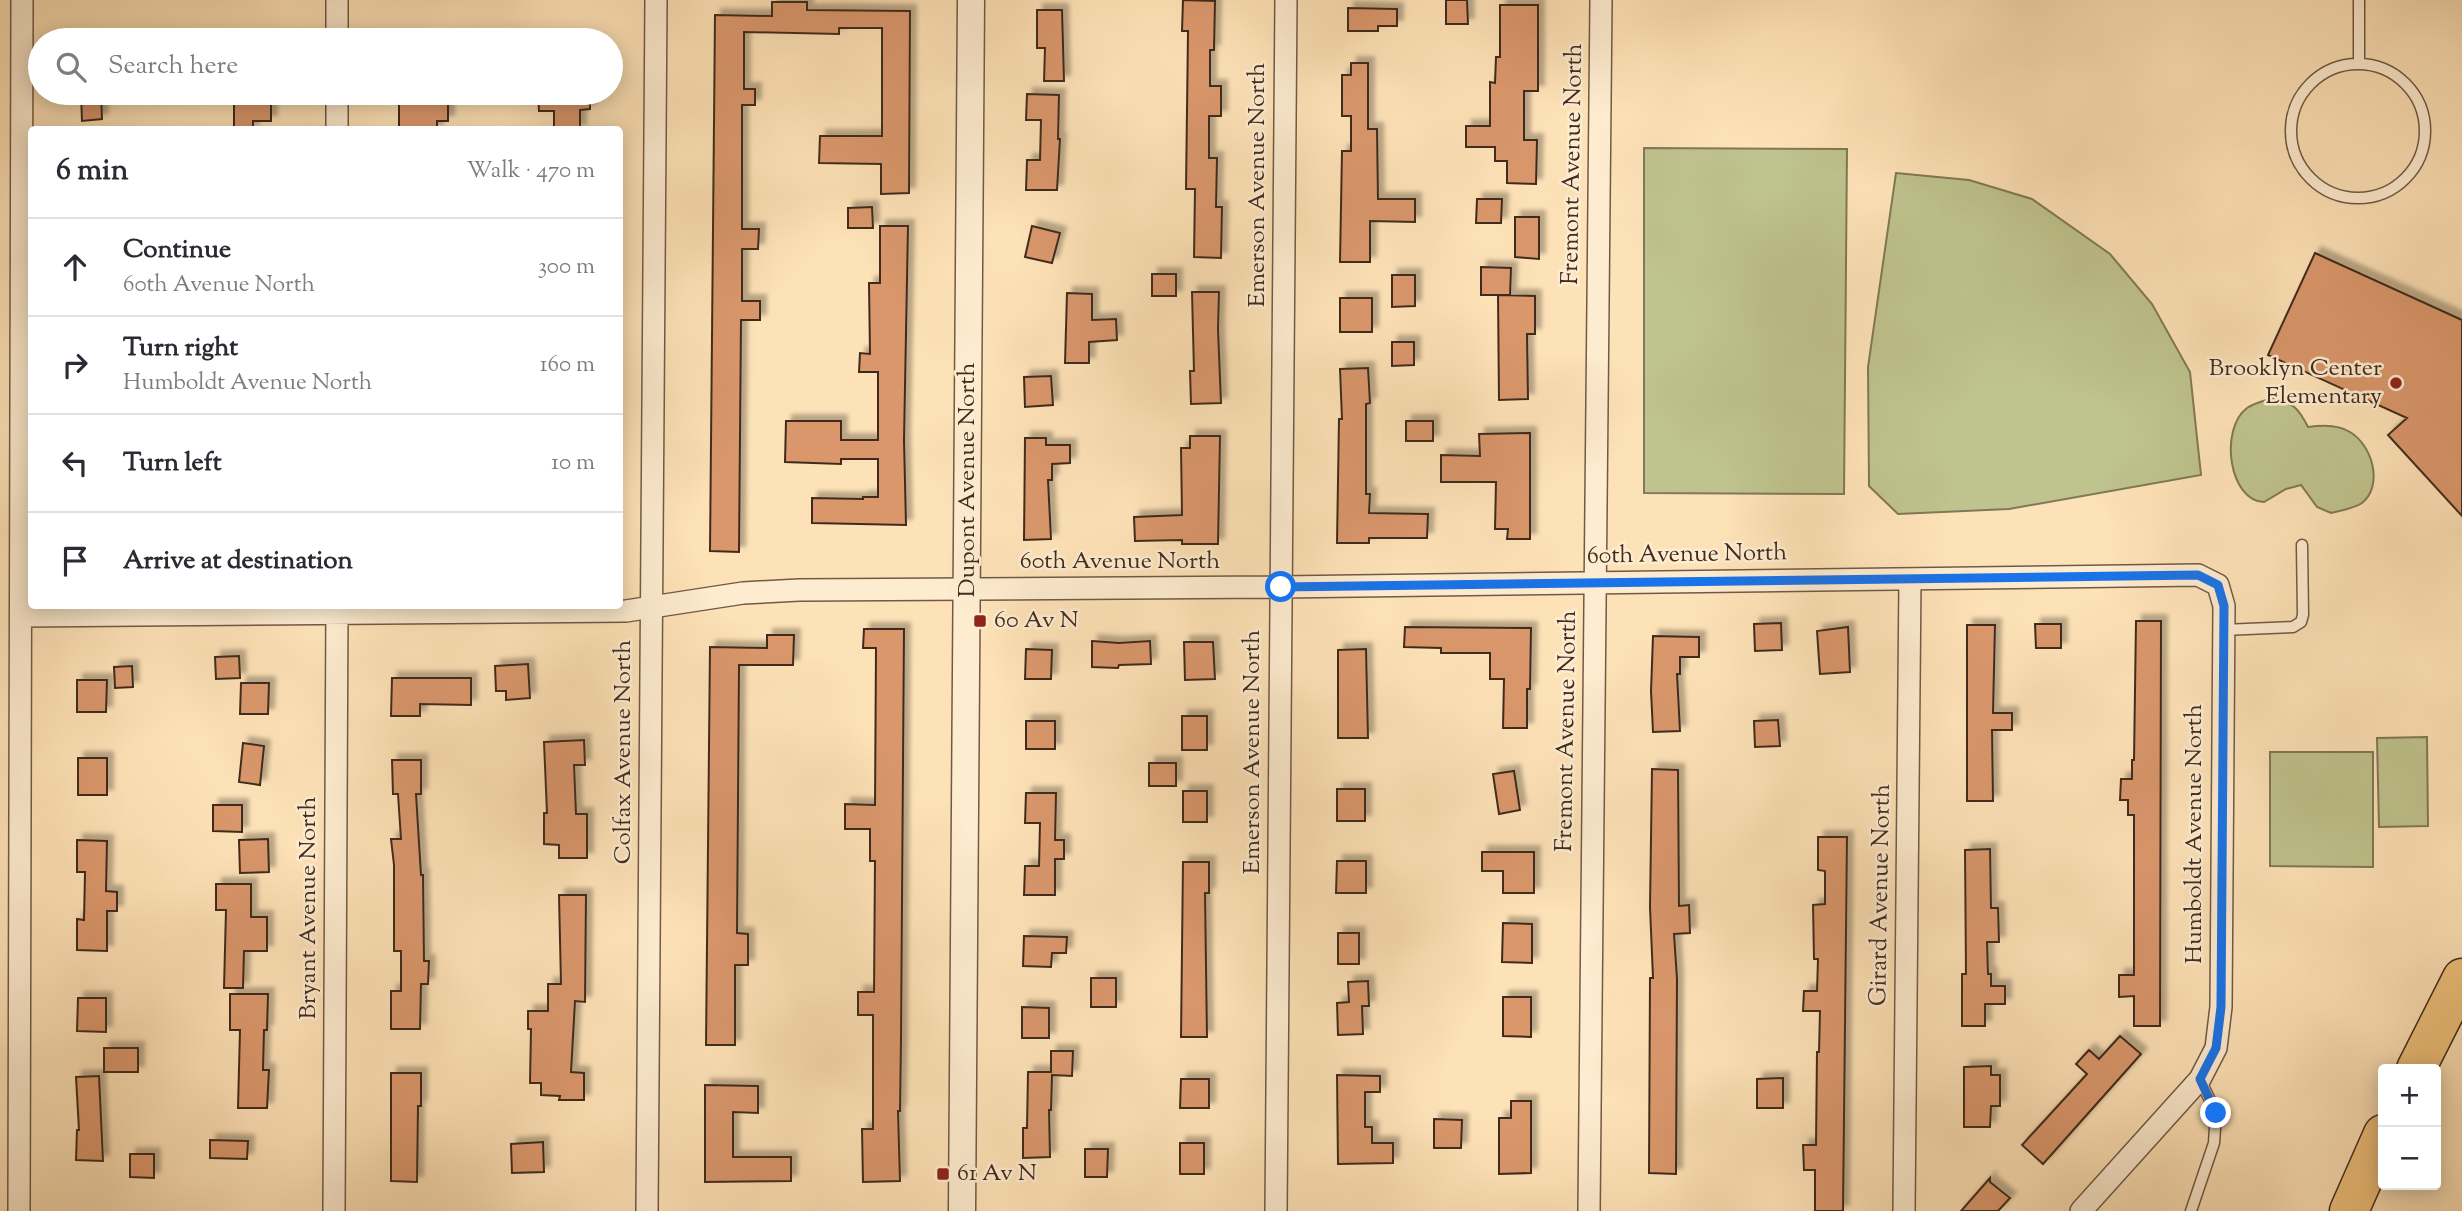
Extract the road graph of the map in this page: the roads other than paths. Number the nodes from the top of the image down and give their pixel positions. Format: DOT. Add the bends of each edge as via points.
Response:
graph roads {
  1 [pos="22,0"];
  2 [pos="337,0"];
  3 [pos="656,0"];
  4 [pos="971,0"];
  5 [pos="1286,0"];
  6 [pos="1601,0"];
  7 [pos="2359,0"];
  8 [pos="337,28"];
  9 [pos="2359,64"];
  10 [pos="337,105"];
  11 [pos="337,126"];
  12 [pos="2302,545"];
  13 [pos="1910,579"];
  14 [pos="1595,582"];
  15 [pos="2218,585"];
  16 [pos="1281,587"];
  17 [pos="967,588"];
  18 [pos="650,609"];
  19 [pos="337,610"];
  20 [pos="21,616"];
  21 [pos="2223,629"];
  22 [pos="2462,978"];
  23 [pos="2419,1064"];
  24 [pos="2200,1079"];
  25 [pos="2378,1145"];
  26 [pos="19,1211"];
  27 [pos="334,1211"];
  28 [pos="647,1211"];
  29 [pos="962,1211"];
  30 [pos="1276,1211"];
  31 [pos="1589,1211"];
  32 [pos="1904,1211"];
  33 [pos="2081,1211"];
  34 [pos="2191,1211"];
  35 [pos="2349,1211"];
  1 -- 20 [label="street"];
  2 -- 8 [label="street"];
  3 -- 18 [label="street, Colfax Avenue North"];
  4 -- 17 [label="street, Dupont Avenue North"];
  5 -- 16 [label="street, Emerson Avenue North"];
  6 -- 14 [label="street, Fremont Avenue North"];
  7 -- 9 [label="lane"];
  9 -- 9 [label="lane" via="2399,78 2414,93 2426,134 2411,173 2395,188 2354,198 2331,193 2312,181 2298,162 2291,140 2291,117 2300,96 2316,78 2336,67"];
  10 -- 11 [label="street"];
  12 -- 21 [label="lane" via="2301,622 2293,627"];
  13 -- 14 [label="street, 60th Avenue North"];
  13 -- 15 [label="street, 60th Avenue North" via="2198,575"];
  13 -- 32 [label="street, Girard Avenue North"];
  14 -- 16 [label="street, 60th Avenue North"];
  14 -- 31 [label="street, Fremont Avenue North"];
  15 -- 21 [label="street, Humboldt Avenue North" via="2224,606"];
  16 -- 17 [label="street, 60th Avenue North"];
  16 -- 30 [label="street, Emerson Avenue North"];
  17 -- 18 [label="street, 60th Avenue North" via="743,593"];
  17 -- 29 [label="street, Dupont Avenue North"];
  18 -- 19 [label="street, 60th Avenue North"];
  18 -- 28 [label="street, Colfax Avenue North"];
  19 -- 20 [label="street, 60th Avenue North"];
  19 -- 27 [label="street, Bryant Avenue North"];
  20 -- 26 [label="street"];
  21 -- 24 [label="street, Humboldt Avenue North" via="2221,1007 2216,1048"];
  22 -- 23 [label="highway"];
  24 -- 33 [label="street, Humboldt Avenue North"];
  24 -- 34 [label="lane" via="2216,1113 2214,1143"];
  25 -- 35 [label="highway"];
}
